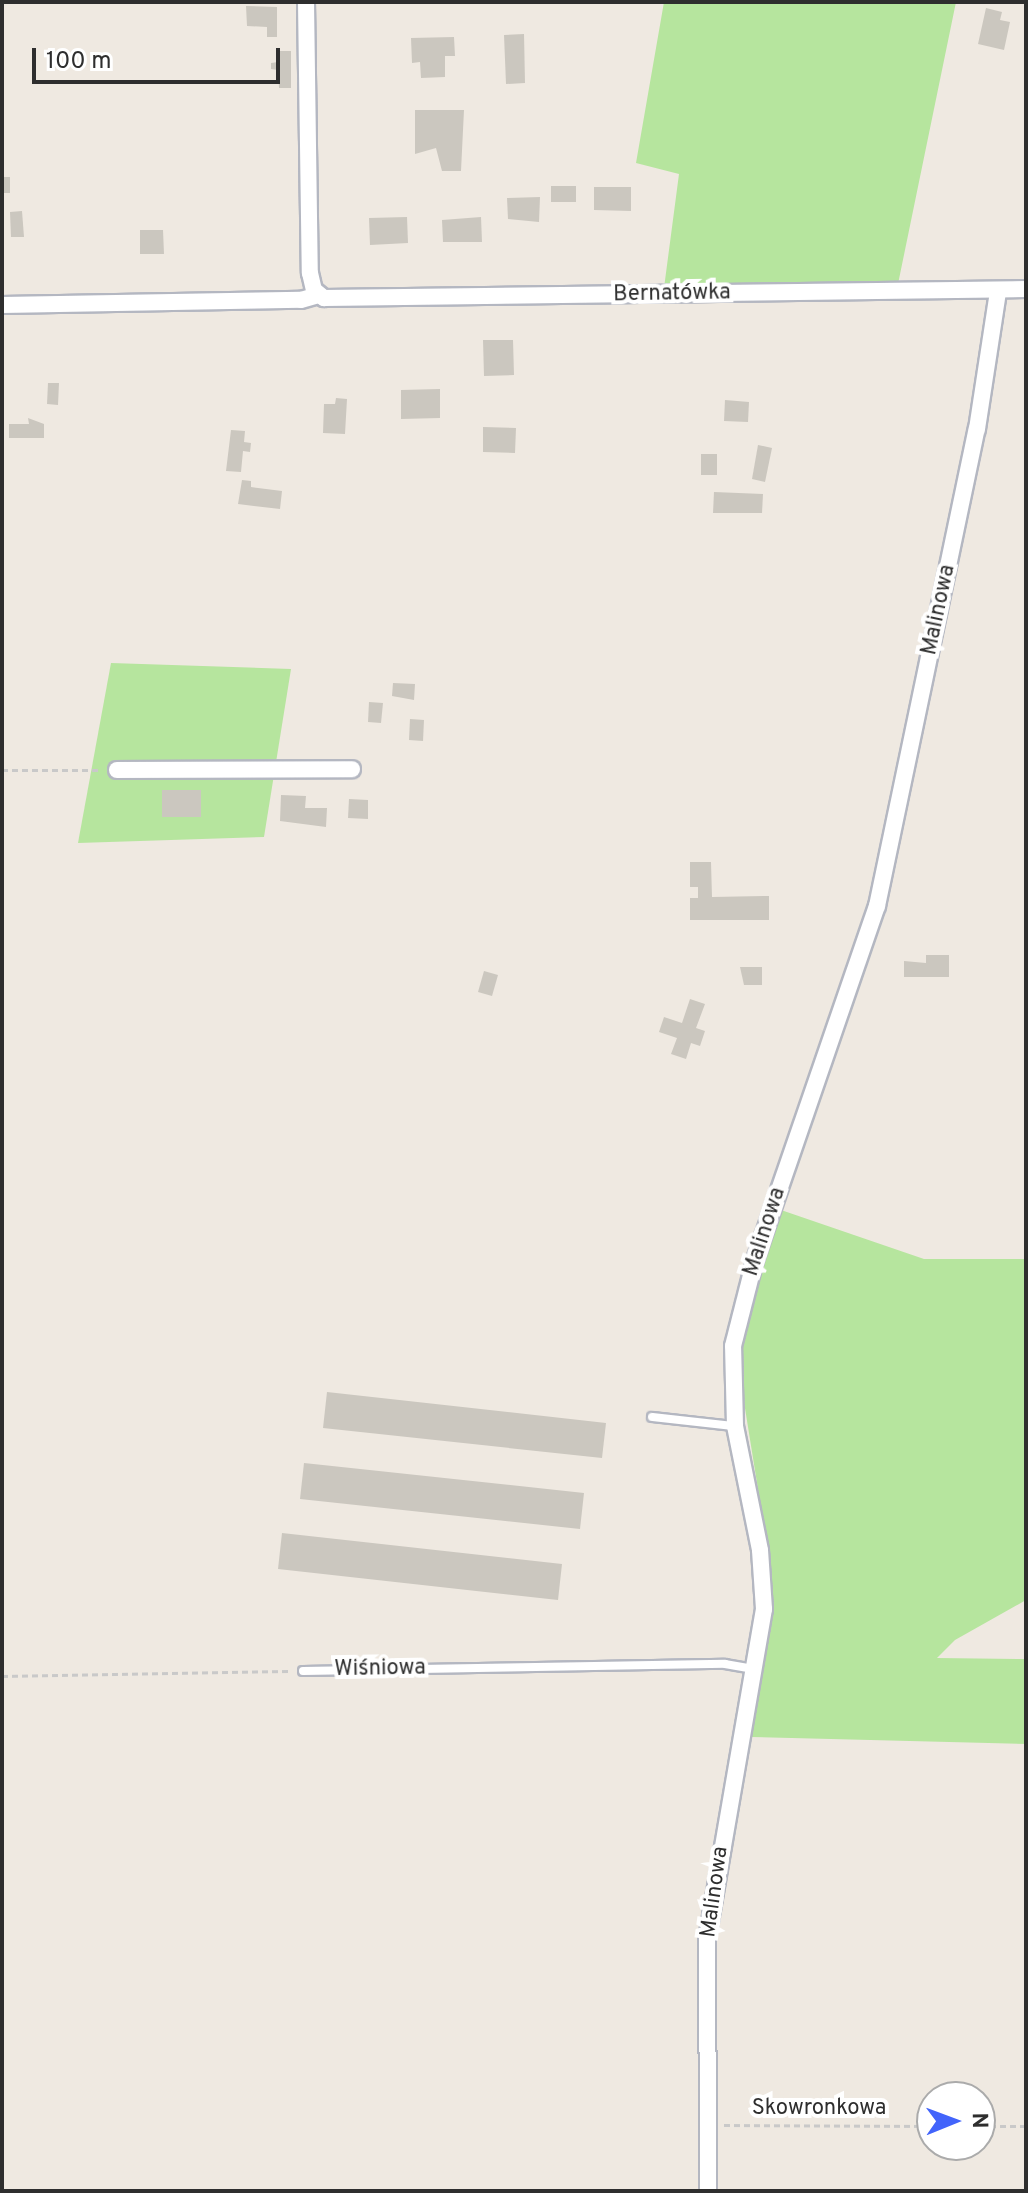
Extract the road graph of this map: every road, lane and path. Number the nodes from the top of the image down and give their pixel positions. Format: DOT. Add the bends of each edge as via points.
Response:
graph roads {
  1 [pos="306,2"];
  2 [pos="1026,289"];
  3 [pos="998,292"];
  4 [pos="319,295"];
  5 [pos="2,305"];
  6 [pos="352,769"];
  7 [pos="2,770"];
  8 [pos="117,770"];
  9 [pos="652,1417"];
  10 [pos="735,1426"];
  11 [pos="757,1670"];
  12 [pos="303,1671"];
  13 [pos="2,1676"];
  14 [pos="707,2125"];
  15 [pos="916,2126"];
  16 [pos="996,2126"];
  17 [pos="1026,2126"];
  18 [pos="708,2191"];
  1 -- 4 [label="street" via="310,273"];
  2 -- 3 [label="street, Bernatówka"];
  3 -- 4 [label="street, Bernatówka" via="341,300"];
  3 -- 10 [label="street, Malinowa" via="977,429 877,906 740,1312 732,1361"];
  4 -- 5 [label="street, Bernatówka" via="301,300"];
  6 -- 8 [label="street"];
  7 -- 8 [label="path"];
  9 -- 10 [label="lane"];
  10 -- 11 [label="street, Malinowa" via="762,1568 763,1630"];
  11 -- 12 [label="lane, Wiśniowa" via="725,1664"];
  11 -- 14 [label="street, Malinowa" via="709,1918"];
  12 -- 13 [label="path, Wiśniowa"];
  14 -- 15 [label="path, Skowronkowa"];
  14 -- 18 [label="street, Malinowa"];
  16 -- 17 [label="path"];
}
